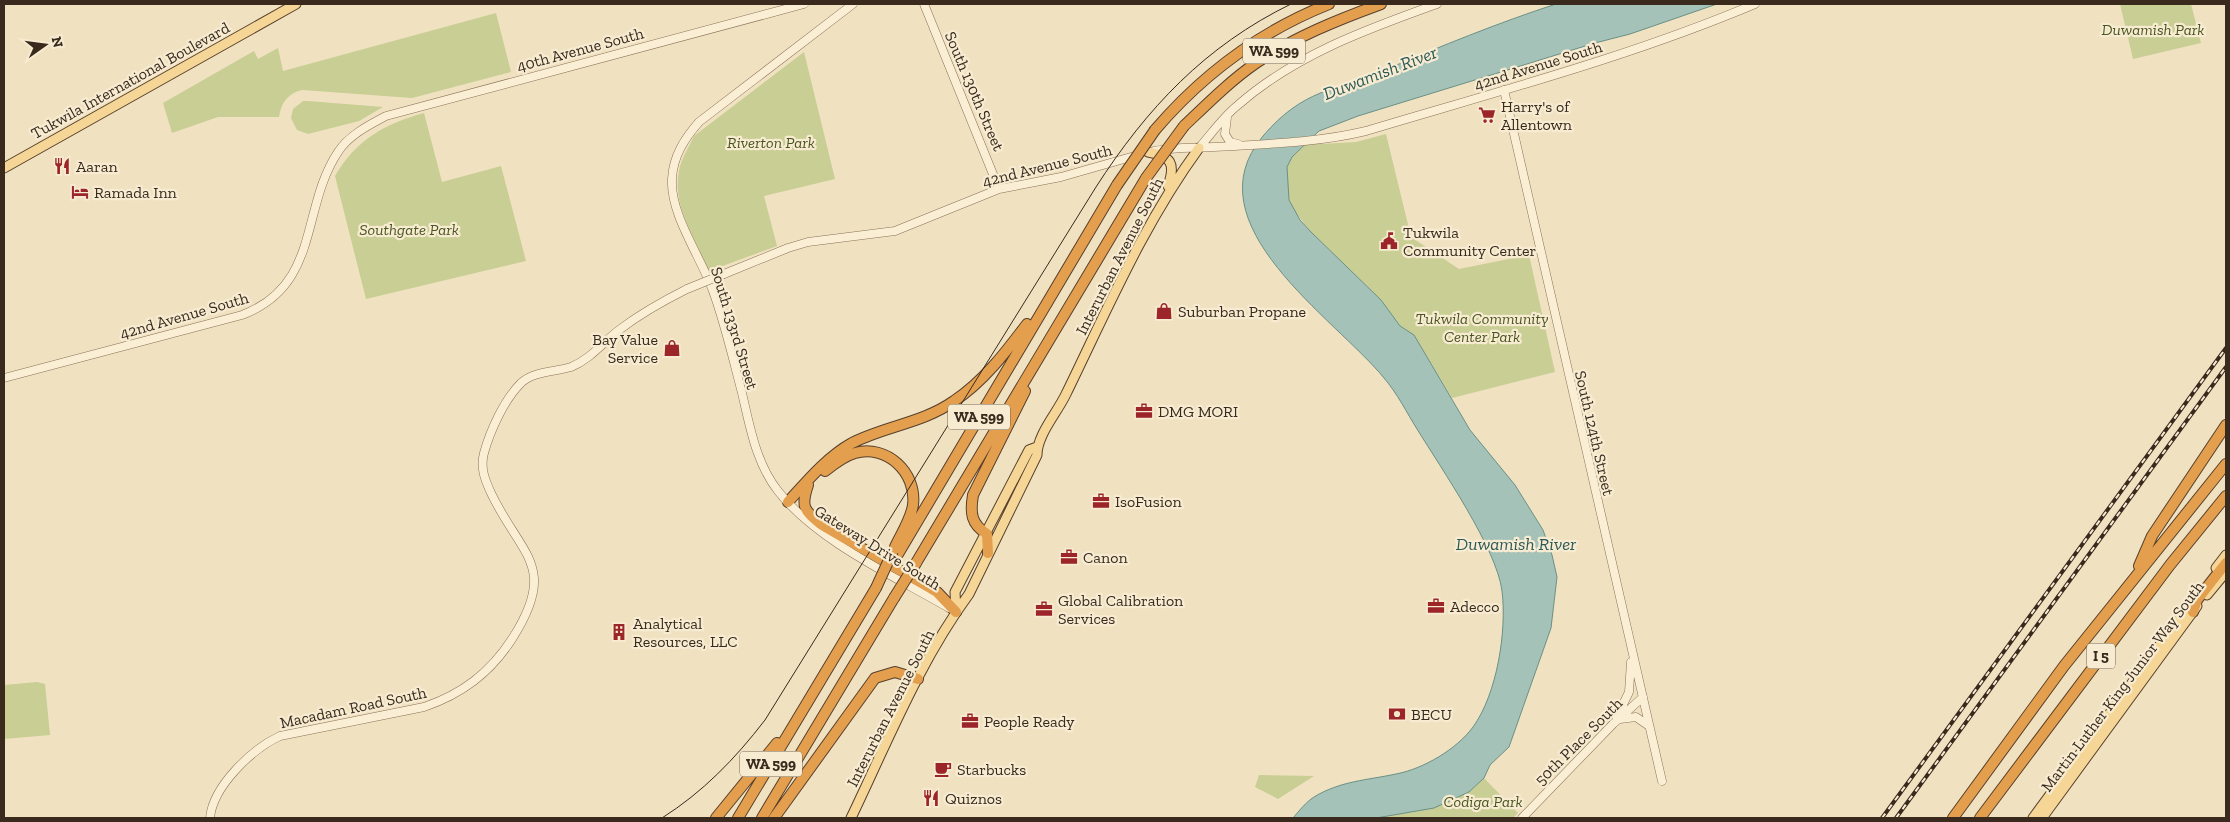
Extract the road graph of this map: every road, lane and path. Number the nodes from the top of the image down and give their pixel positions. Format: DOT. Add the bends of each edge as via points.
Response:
graph roads {
  1 [pos="296,4"];
  2 [pos="804,4"];
  3 [pos="853,4"];
  4 [pos="924,4"];
  5 [pos="1329,4"];
  6 [pos="1381,4"];
  7 [pos="1438,4"];
  8 [pos="1755,4"];
  9 [pos="844,6"];
  10 [pos="1504,90"];
  11 [pos="1228,114"];
  12 [pos="1240,145"];
  13 [pos="1200,148"];
  14 [pos="1148,152"];
  15 [pos="4,168"];
  16 [pos="999,188"];
  17 [pos="1165,196"];
  18 [pos="316,211"];
  19 [pos="1061,279"];
  20 [pos="1064,314"];
  21 [pos="618,331"];
  22 [pos="4,378"];
  23 [pos="2226,425"];
  24 [pos="1037,447"];
  25 [pos="2226,464"];
  26 [pos="808,485"];
  27 [pos="2226,496"];
  28 [pos="788,502"];
  29 [pos="987,534"];
  30 [pos="895,553"];
  31 [pos="988,553"];
  32 [pos="2226,555"];
  33 [pos="2226,563"];
  34 [pos="2226,572"];
  35 [pos="2133,578"];
  36 [pos="956,612"];
  37 [pos="2192,612"];
  38 [pos="1629,640"];
  39 [pos="918,679"];
  40 [pos="1643,697"];
  41 [pos="1626,700"];
  42 [pos="803,709"];
  43 [pos="1615,722"];
  44 [pos="1650,726"];
  45 [pos="1662,781"];
  46 [pos="210,818"];
  47 [pos="716,818"];
  48 [pos="738,818"];
  49 [pos="762,818"];
  50 [pos="774,818"];
  51 [pos="851,818"];
  52 [pos="1522,818"];
  53 [pos="1953,818"];
  54 [pos="1980,818"];
  55 [pos="2033,818"];
  56 [pos="2042,818"];
  1 -- 15 [label="main road, Tukwila International Boulevard"];
  2 -- 18 [label="street, 40th Avenue South" via="386,116 348,139 338,151 326,174"];
  3 -- 9 [label="street"];
  4 -- 16 [label="street, South 130th Street"];
  5 -- 19 [label="highway, WA 599, bridge" via="1281,26 1215,69 1182,100 1155,130 1117,185"];
  6 -- 20 [label="highway, WA 599, bridge" via="1325,25 1276,50 1236,78 1184,126 1146,178"];
  7 -- 11 [label="street, Interurban Avenue South" via="1342,40 1302,60 1270,79"];
  8 -- 10 [label="street, 42nd Avenue South" via="1692,30"];
  9 -- 28 [label="street, South 133rd Street" via="699,122 681,145 672,179 677,209 713,291 759,457 770,480"];
  10 -- 12 [label="street, 42nd Avenue South" via="1366,131 1325,139"];
  10 -- 38 [label="street, South 124th Street"];
  11 -- 12 [label="street" via="1224,134 1230,142"];
  11 -- 13 [label="street, Interurban Avenue South"];
  12 -- 13 [label="street, 42nd Avenue South"];
  13 -- 14 [label="street, 42nd Avenue South" via="1177,147"];
  13 -- 17 [label="main road, Interurban Avenue South"];
  14 -- 16 [label="street, 42nd Avenue South" via="1062,177"];
  14 -- 17 [label="main road" via="1166,156 1171,164 1171,178"];
  16 -- 21 [label="street, 42nd Avenue South, bridge" via="896,231 808,242 788,248 660,302"];
  17 -- 24 [label="main road, Interurban Avenue South"];
  18 -- 22 [label="street, 42nd Avenue South" via="292,279 255,310"];
  19 -- 28 [label="highway" via="1003,355 967,392 938,411 844,448"];
  19 -- 30 [label="highway, WA 599"];
  20 -- 29 [label="highway" via="973,496 972,521"];
  20 -- 49 [label="highway, WA 599, bridge"];
  21 -- 46 [label="street, Macadam Road South" via="580,363 522,382 503,410 484,451 482,466 486,483 528,552 535,575 530,608 497,661 473,683 434,704 280,736 266,743 254,751 226,783 216,798"];
  23 -- 35 [label="highway" via="2152,536"];
  24 -- 29 [label="main road, Interurban Avenue South" via="1029,450"];
  24 -- 31 [label="main road, Interurban Avenue South" via="1037,455"];
  25 -- 35 [label="highway, I 5"];
  26 -- 28 [label="highway"];
  26 -- 30 [label="highway" via="854,453 880,453 895,461 909,478 913,503"];
  26 -- 36 [label="highway" via="803,498 809,514 822,525 938,592"];
  27 -- 54 [label="highway, I 5" via="2170,565"];
  28 -- 36 [label="street, Gateway Drive South" via="838,542"];
  29 -- 31 [label="highway"];
  29 -- 36 [label="main road, Interurban Avenue South" via="955,592"];
  30 -- 42 [label="highway, WA 599, bridge"];
  31 -- 36 [label="main road, Interurban Avenue South" via="969,594"];
  32 -- 55 [label="main road, Martin Luther King Junior Way South"];
  33 -- 37 [label="highway"];
  34 -- 37 [label="main road, Martin Luther King Junior Way South"];
  35 -- 53 [label="highway, I 5"];
  36 -- 39 [label="main road, Interurban Avenue South"];
  37 -- 56 [label="main road, Martin Luther King Junior Way South"];
  38 -- 40 [label="street, South 124th Street"];
  38 -- 41 [label="street" via="1631,675"];
  39 -- 50 [label="highway" via="895,672 875,678"];
  39 -- 51 [label="main road, Interurban Avenue South"];
  40 -- 41 [label="street, 50th Place South"];
  40 -- 43 [label="street, 50th Place South"];
  40 -- 44 [label="street, South 124th Street"];
  41 -- 43 [label="street"];
  42 -- 47 [label="highway"];
  42 -- 48 [label="highway, WA 599"];
  43 -- 44 [label="street" via="1636,717"];
  43 -- 52 [label="street, 50th Place South"];
  44 -- 45 [label="street, South 124th Street"];
}
